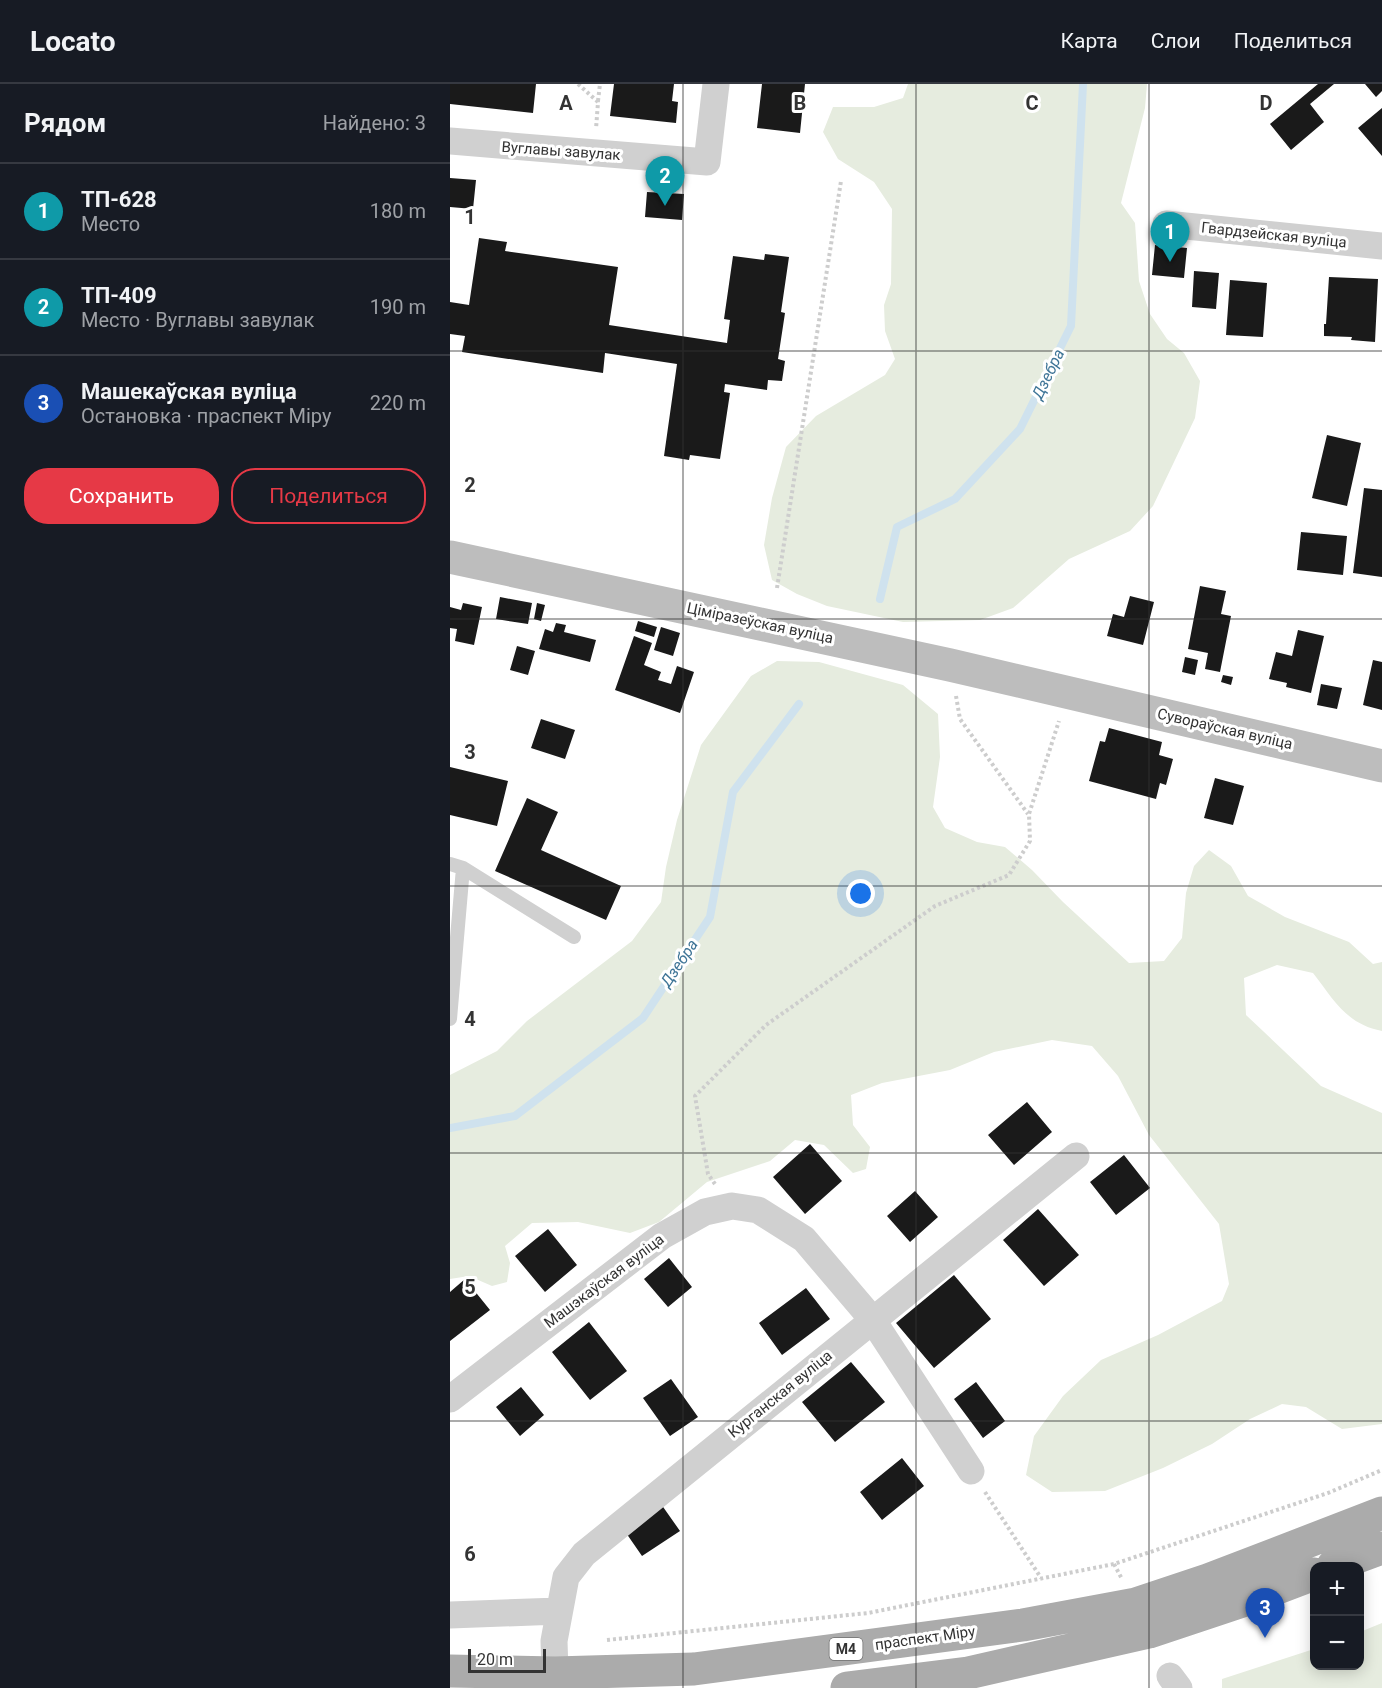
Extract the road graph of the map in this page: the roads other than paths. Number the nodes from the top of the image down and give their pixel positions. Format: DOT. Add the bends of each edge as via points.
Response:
graph roads {
  1 [pos="716,84"];
  2 [pos="450,141"];
  3 [pos="1166,224"];
  4 [pos="1382,246"];
  5 [pos="450,557"];
  6 [pos="1069,692"];
  7 [pos="1382,766"];
  8 [pos="456,866"];
  9 [pos="574,937"];
  10 [pos="450,1019"];
  11 [pos="1076,1156"];
  12 [pos="872,1319"];
  13 [pos="450,1399"];
  14 [pos="971,1471"];
  15 [pos="1382,1513"];
  16 [pos="1382,1548"];
  17 [pos="1344,1562"];
  18 [pos="1310,1576"];
  19 [pos="559,1611"];
  20 [pos="450,1615"];
  21 [pos="450,1671"];
  22 [pos="535,1678"];
  23 [pos="847,1688"];
  1 -- 2 [label="street, Вуглавы завулак" via="707,162"];
  3 -- 4 [label="street, Гвардзейская вуліца"];
  5 -- 6 [label="main road, Ціміразеўская вуліца"];
  6 -- 7 [label="main road, Сувораўская вуліца"];
  8 -- 9 [label="lane"];
  8 -- 10 [label="lane"];
  11 -- 12 [label="street, Курганская вуліца"];
  12 -- 13 [label="street, Машэкаўская вуліца" via="804,1239 758,1210 732,1206 705,1212 662,1236"];
  12 -- 14 [label="street, Машэкаўская вуліца"];
  12 -- 19 [label="street, Курганская вуліца" via="584,1554 566,1577"];
  15 -- 22 [label="main road, праспект Міру / М4" via="1136,1604 1023,1625 694,1670"];
  16 -- 17 [label="main road"];
  18 -- 23 [label="main road" via="1149,1632 968,1673"];
  19 -- 20 [label="street"];
  19 -- 22 [label="street, Курганская вуліца" via="554,1641"];
  21 -- 22 [label="main road, праспект Міру / М4"];
}
